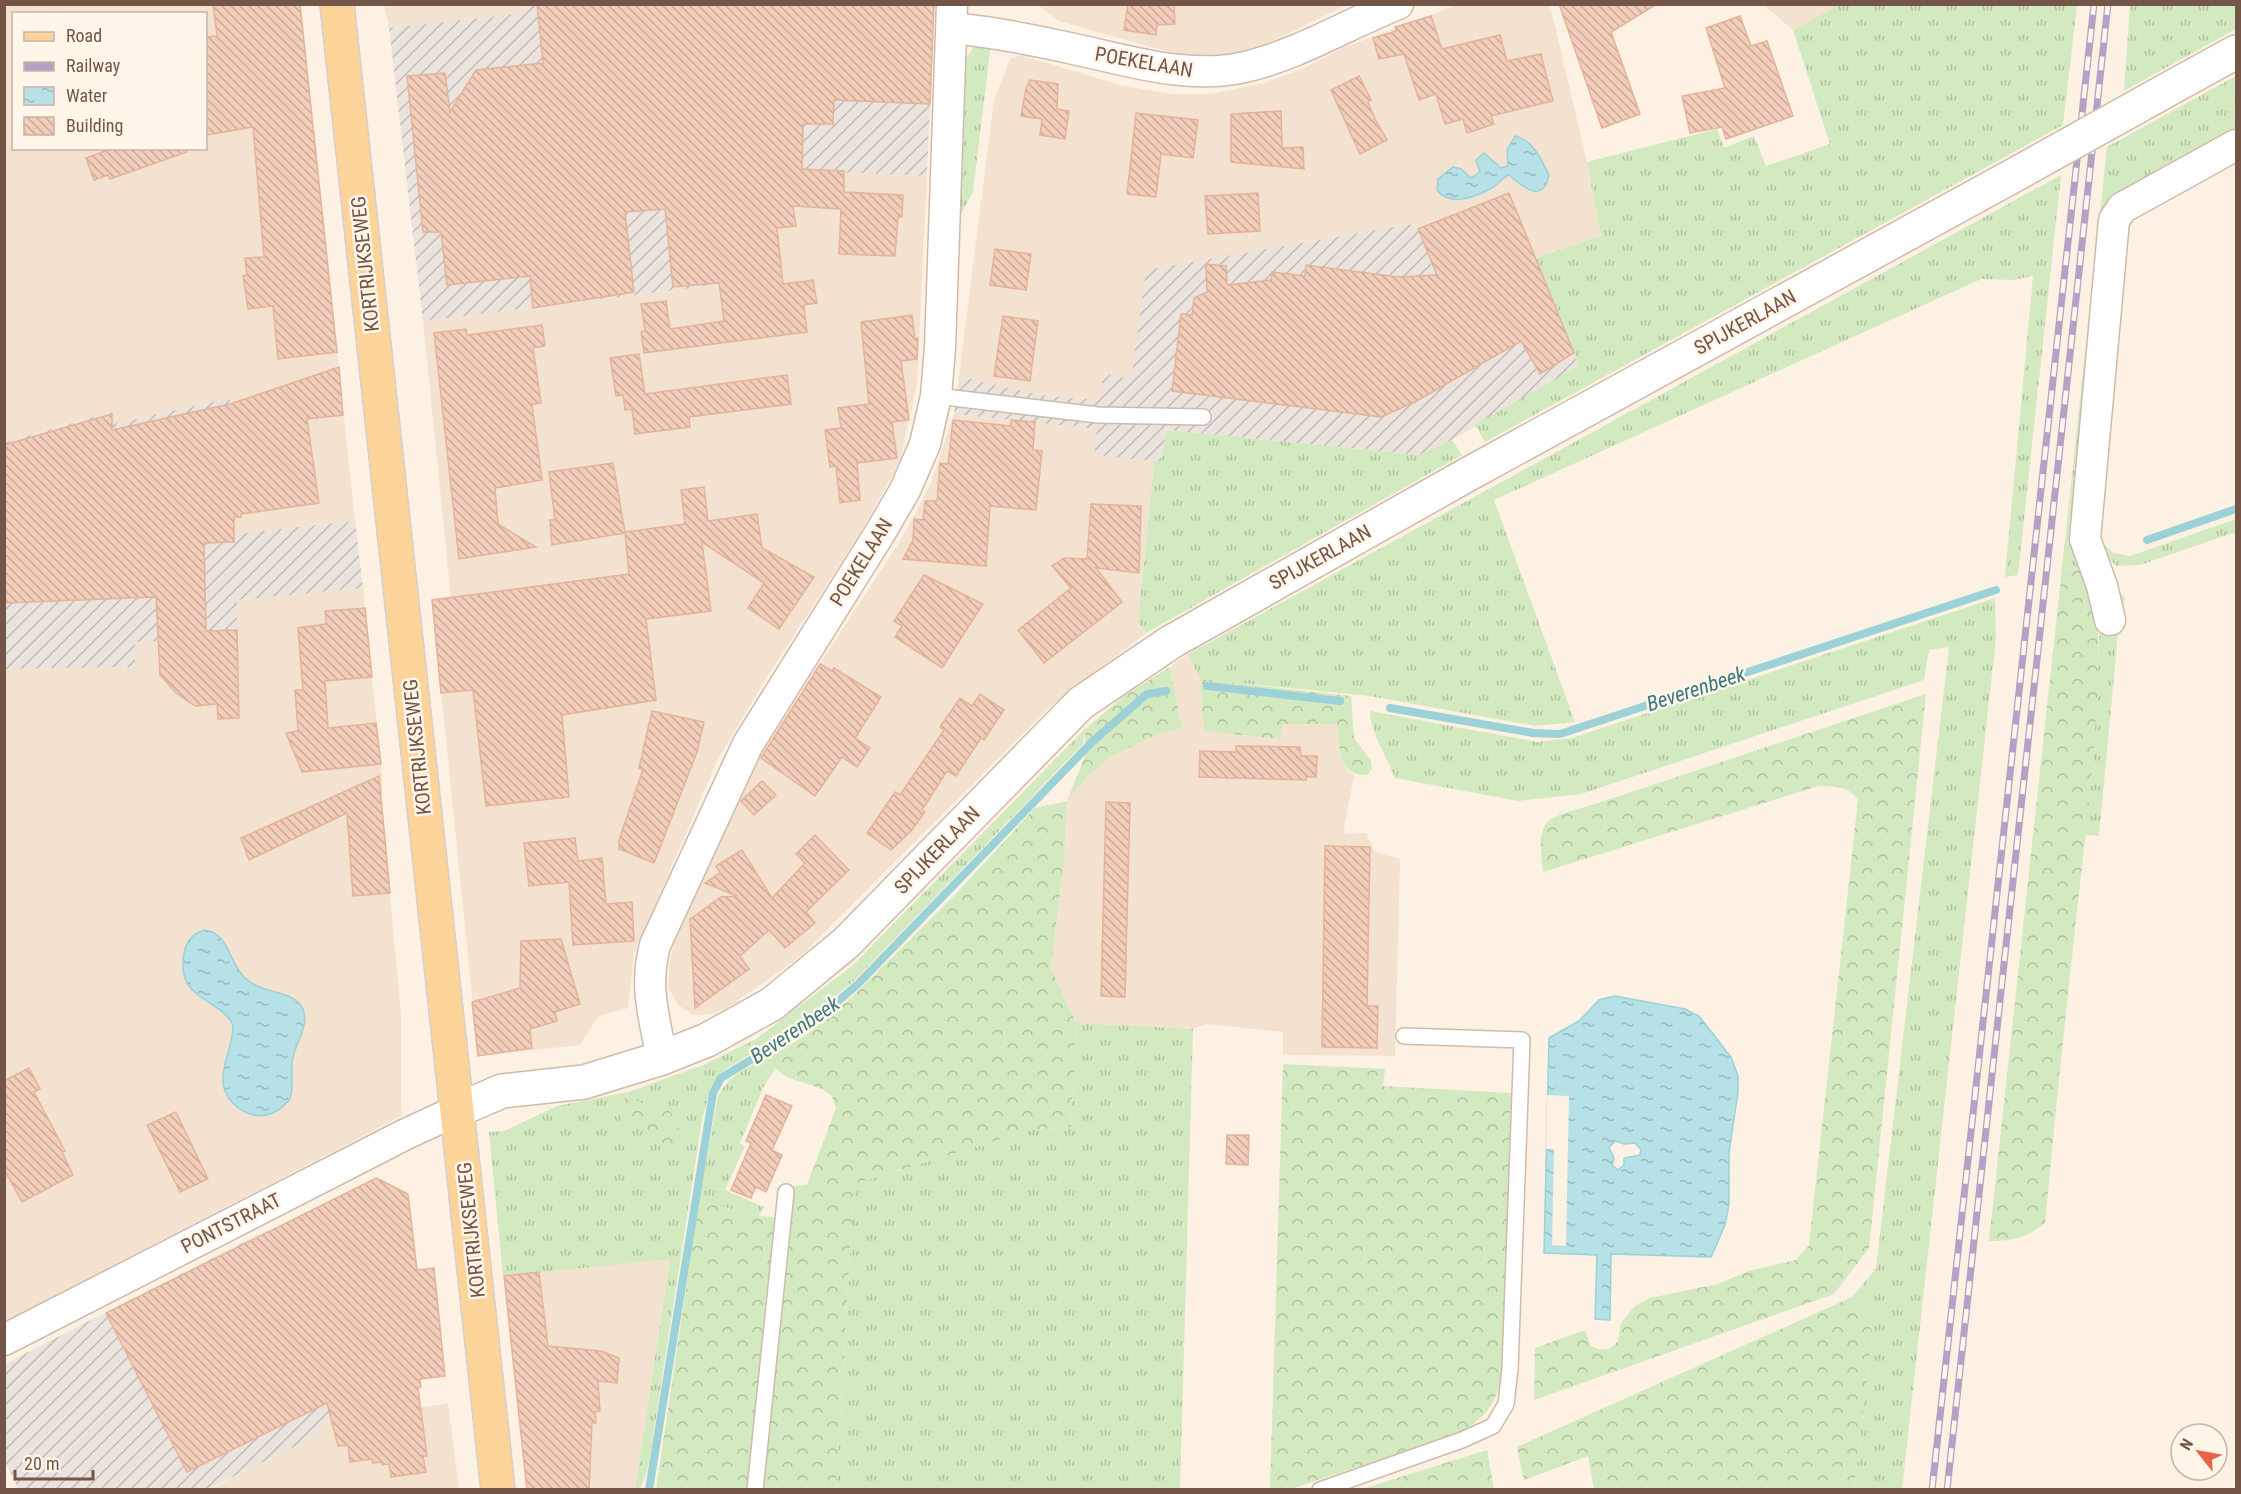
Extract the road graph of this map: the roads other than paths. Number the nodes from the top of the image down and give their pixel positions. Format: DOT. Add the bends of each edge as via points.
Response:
graph roads {
  1 [pos="337,4"];
  2 [pos="1398,4"];
  3 [pos="952,16"];
  4 [pos="2236,52"];
  5 [pos="2236,145"];
  6 [pos="936,396"];
  7 [pos="1203,417"];
  8 [pos="2110,620"];
  9 [pos="1404,1036"];
  10 [pos="662,1058"];
  11 [pos="458,1110"];
  12 [pos="786,1192"];
  13 [pos="4,1340"];
  14 [pos="498,1490"];
  15 [pos="755,1490"];
  16 [pos="1320,1490"];
  1 -- 11 [label="main road, KORTRIJKSEWEG" via="445,1021"];
  2 -- 3 [label="street, POEKELAAN" via="1280,56 1212,72 1177,71 1041,41"];
  3 -- 6 [label="street, POEKELAAN"];
  4 -- 10 [label="street, SPIJKERLAAN, bridge" via="1485,464 1171,642 1081,703 846,943 772,1004 707,1041"];
  5 -- 8 [label="street" via="2122,208 2114,220 2085,539"];
  6 -- 7 [label="lane" via="1098,415"];
  6 -- 10 [label="street, POEKELAAN" via="924,444 905,490 748,744 655,945 648,968 649,991"];
  9 -- 16 [label="lane" via="1522,1040 1506,1404 1493,1426"];
  10 -- 11 [label="street, SPIJKERLAAN" via="584,1082 502,1091"];
  11 -- 13 [label="street, PONTSTRAAT"];
  11 -- 14 [label="main road, KORTRIJKSEWEG"];
  12 -- 15 [label="lane"];
}
